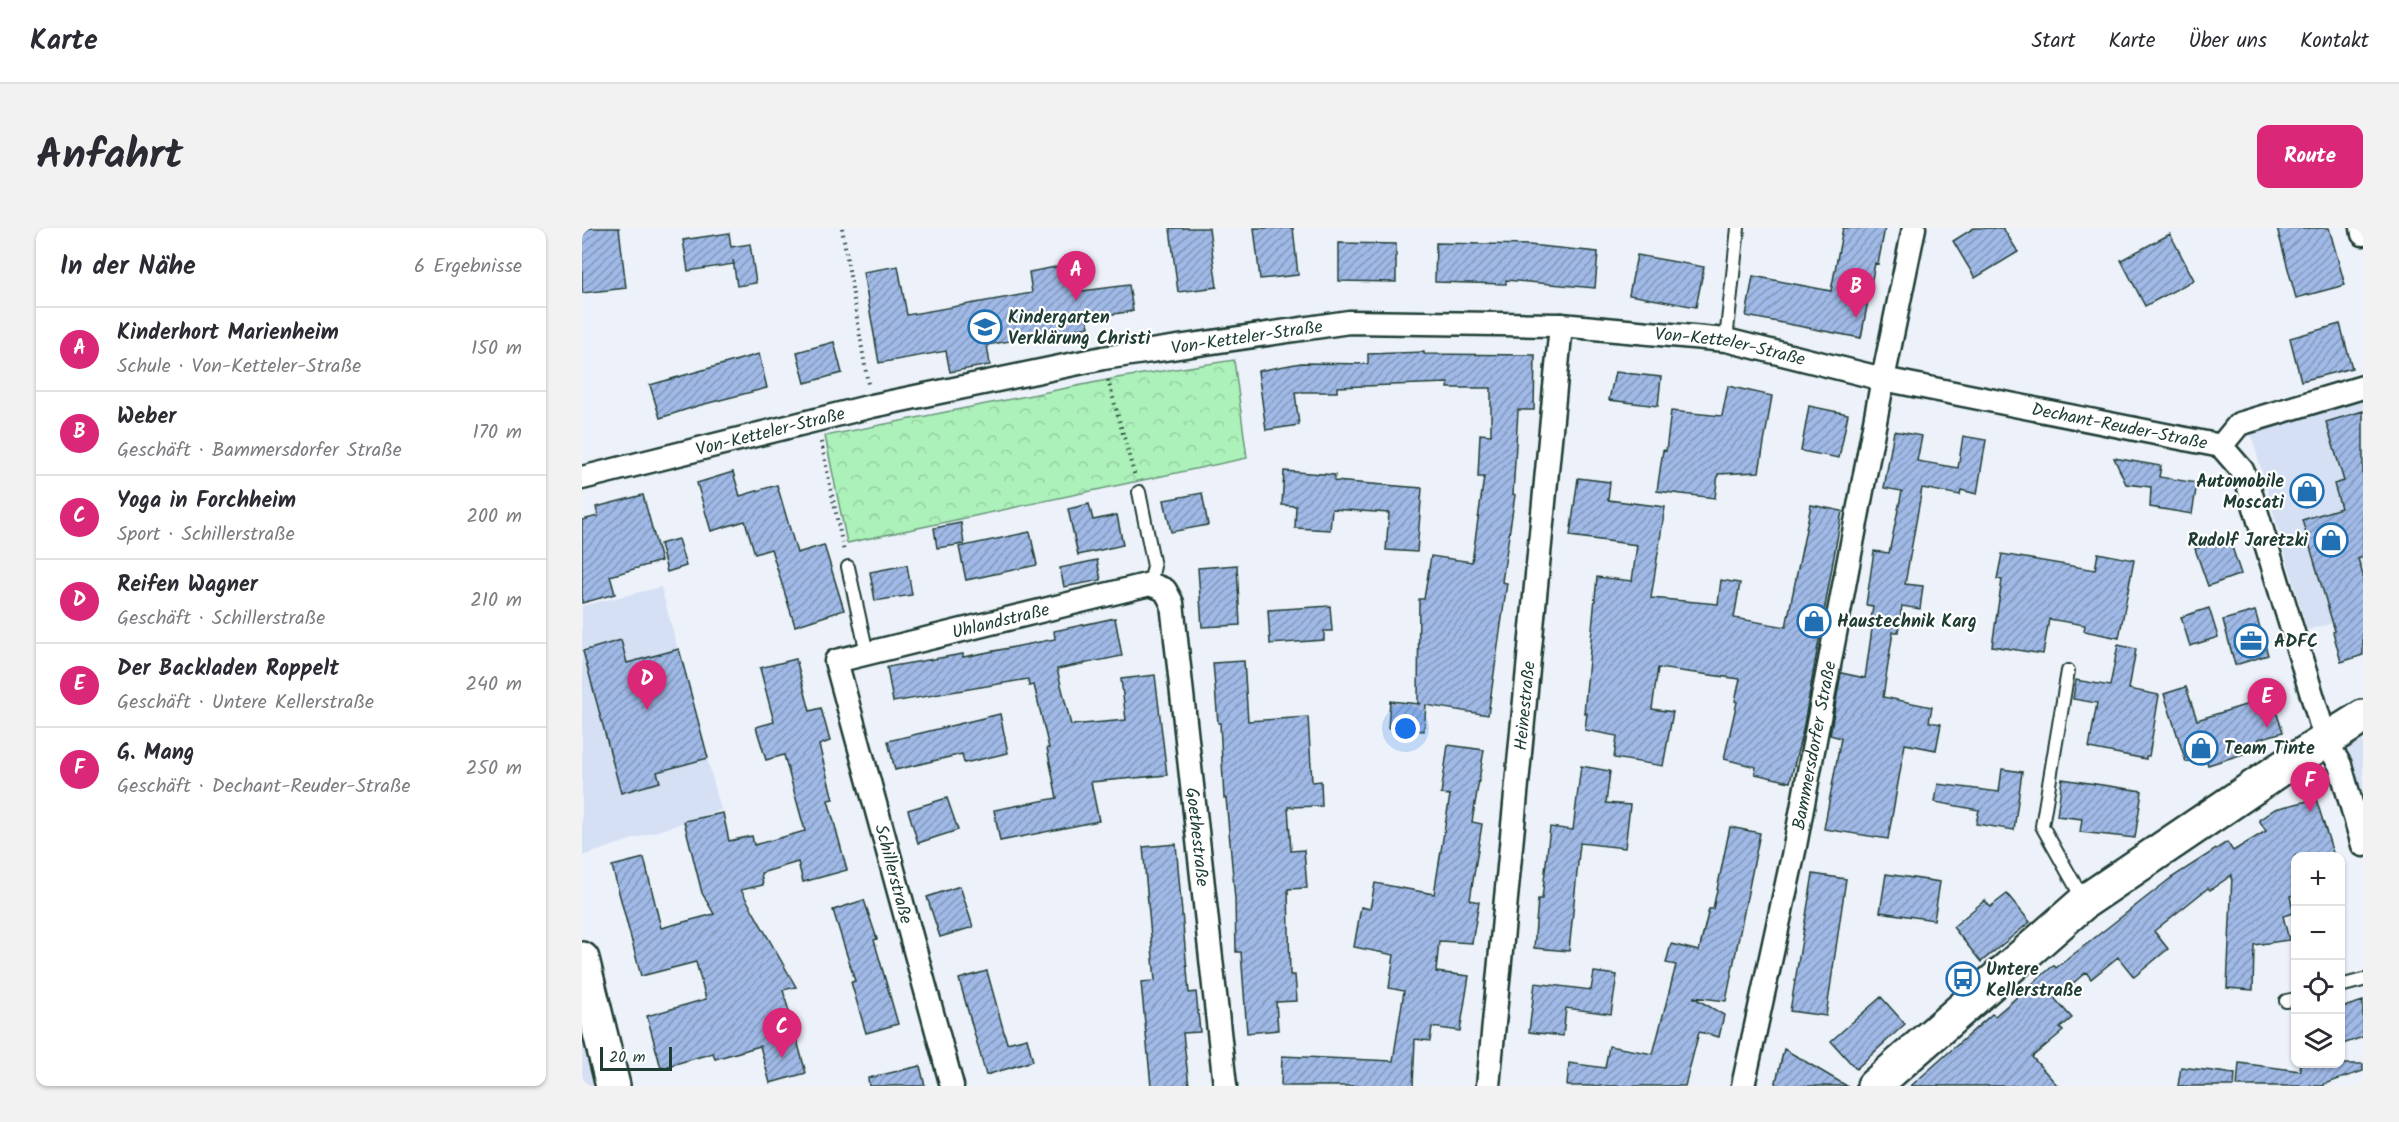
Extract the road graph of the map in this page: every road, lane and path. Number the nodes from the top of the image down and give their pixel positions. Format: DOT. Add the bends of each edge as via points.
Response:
graph roads {
  1 [pos="842,228"];
  2 [pos="1738,228"];
  3 [pos="1914,228"];
  4 [pos="2362,228"];
  5 [pos="2363,234"];
  6 [pos="1561,324"];
  7 [pos="1726,340"];
  8 [pos="1103,358"];
  9 [pos="1883,379"];
  10 [pos="2363,387"];
  11 [pos="872,406"];
  12 [pos="816,419"];
  13 [pos="2221,446"];
  14 [pos="582,478"];
  15 [pos="1139,492"];
  16 [pos="848,567"];
  17 [pos="1158,587"];
  18 [pos="867,653"];
  19 [pos="836,661"];
  20 [pos="2068,670"];
  21 [pos="2363,717"];
  22 [pos="2326,741"];
  23 [pos="2363,845"];
  24 [pos="2084,903"];
  25 [pos="582,959"];
  26 [pos="2363,980"];
  27 [pos="2345,985"];
  28 [pos="587,1008"];
  29 [pos="613,1086"];
  30 [pos="952,1086"];
  31 [pos="1224,1086"];
  32 [pos="1488,1086"];
  33 [pos="1743,1086"];
  34 [pos="1874,1086"];
  1 -- 11 [label="path"];
  2 -- 7 [label="lane"];
  3 -- 9 [label="street, Bammersdorfer Straße"];
  4 -- 5 [label="street"];
  6 -- 7 [label="street, Von-Ketteler-Straße"];
  6 -- 8 [label="street, Von-Ketteler-Straße" via="1349,322"];
  6 -- 32 [label="street, Heinestraße"];
  7 -- 9 [label="street, Von-Ketteler-Straße"];
  8 -- 11 [label="street, Von-Ketteler-Straße"];
  8 -- 15 [label="path"];
  9 -- 13 [label="street, Dechant-Reuder-Straße"];
  9 -- 33 [label="street, Bammersdorfer Straße" via="1794,851"];
  10 -- 13 [label="street" via="2239,424"];
  11 -- 12 [label="street, Von-Ketteler-Straße"];
  12 -- 14 [label="street, Von-Ketteler-Straße"];
  12 -- 16 [label="path"];
  13 -- 22 [label="street, Dechant-Reuder-Straße" via="2247,481"];
  15 -- 17 [label="lane"];
  16 -- 18 [label="lane"];
  17 -- 18 [label="street, Uhlandstraße"];
  17 -- 31 [label="street, Goethestraße" via="1172,603"];
  18 -- 19 [label="street, Uhlandstraße"];
  19 -- 30 [label="street, Schillerstraße"];
  20 -- 24 [label="lane" via="2042,826"];
  21 -- 22 [label="street"];
  22 -- 23 [label="street, Dechant-Reuder-Straße" via="2340,765"];
  22 -- 24 [label="street"];
  24 -- 34 [label="street"];
  25 -- 28 [label="street"];
  26 -- 27 [label="lane"];
  28 -- 29 [label="street"];
}
